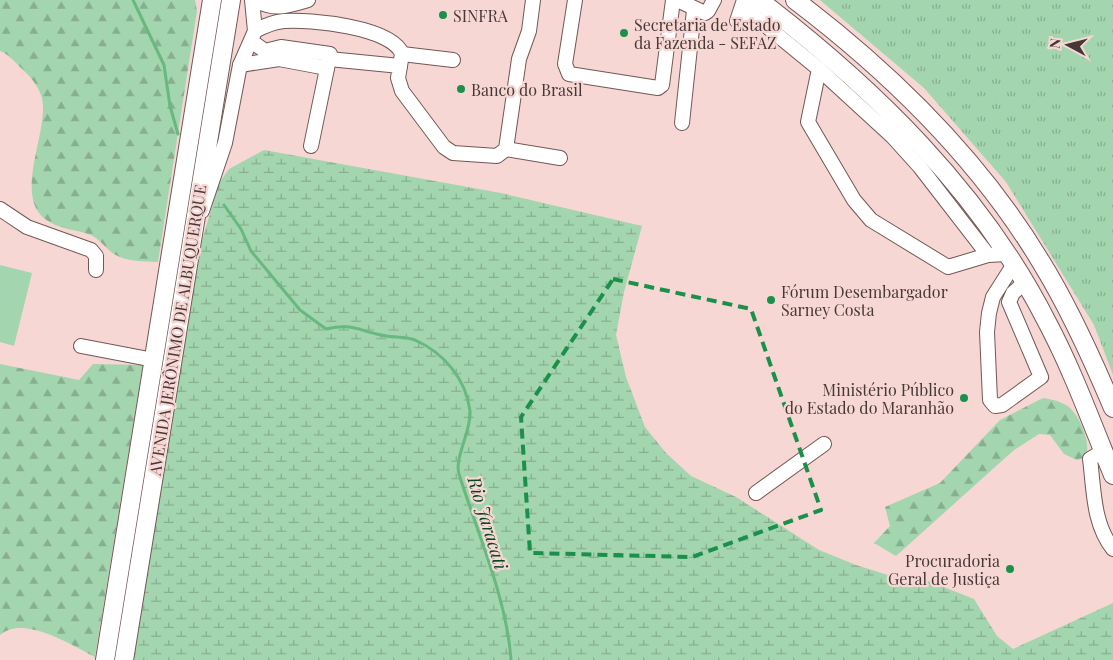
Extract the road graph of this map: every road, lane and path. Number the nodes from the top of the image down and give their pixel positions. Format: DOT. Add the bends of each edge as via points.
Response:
graph roads {
  1 [pos="200,0"];
  2 [pos="212,0"];
  3 [pos="231,0"];
  4 [pos="254,0"];
  5 [pos="308,0"];
  6 [pos="533,0"];
  7 [pos="575,0"];
  8 [pos="675,0"];
  9 [pos="714,0"];
  10 [pos="744,0"];
  11 [pos="759,0"];
  12 [pos="768,0"];
  13 [pos="795,0"];
  14 [pos="694,10"];
  15 [pos="304,22"];
  16 [pos="741,22"];
  17 [pos="826,23"];
  18 [pos="253,36"];
  19 [pos="329,60"];
  20 [pos="401,60"];
  21 [pos="454,60"];
  22 [pos="824,62"];
  23 [pos="240,65"];
  24 [pos="896,84"];
  25 [pos="198,85"];
  26 [pos="682,123"];
  27 [pos="311,146"];
  28 [pos="506,149"];
  29 [pos="560,158"];
  30 [pos="0,209"];
  31 [pos="192,237"];
  32 [pos="988,255"];
  33 [pos="1011,259"];
  34 [pos="96,270"];
  35 [pos="1025,282"];
  36 [pos="81,346"];
  37 [pos="154,360"];
  38 [pos="1113,408"];
  39 [pos="824,444"];
  40 [pos="1103,451"];
  41 [pos="1113,475"];
  42 [pos="756,493"];
  43 [pos="1113,550"];
  44 [pos="105,660"];
  45 [pos="124,660"];
  1 -- 25 [label="main road"];
  2 -- 25 [label="main road, AVENIDA JERÔNIMO DE ALBUQUERQUE"];
  3 -- 31 [label="main road, AVENIDA JERÔNIMO DE ALBUQUERQUE"];
  4 -- 5 [label="lane" via="276,8"];
  4 -- 18 [label="lane"];
  5 -- 15 [label="lane"];
  6 -- 28 [label="lane" via="529,31 519,59"];
  7 -- 8 [label="lane" via="565,64 569,74 658,88 662,85"];
  8 -- 14 [label="lane"];
  9 -- 14 [label="lane" via="707,12"];
  10 -- 16 [label="lane"];
  10 -- 22 [label="lane" via="753,16"];
  11 -- 22 [label="main road"];
  12 -- 17 [label="main road" via="810,32 817,32"];
  13 -- 17 [label="main road"];
  14 -- 26 [label="lane"];
  15 -- 18 [label="lane" via="282,21"];
  15 -- 20 [label="lane" via="375,32 396,43"];
  17 -- 24 [label="main road"];
  18 -- 19 [label="lane" via="265,50 281,47"];
  18 -- 23 [label="lane"];
  19 -- 20 [label="lane"];
  19 -- 23 [label="lane" via="279,59"];
  19 -- 27 [label="lane"];
  20 -- 21 [label="lane"];
  20 -- 28 [label="lane" via="398,78 402,91 448,151 493,157"];
  22 -- 24 [label="main road" via="837,48 846,47 881,79"];
  22 -- 32 [label="lane" via="920,167"];
  22 -- 32 [label="lane" via="808,122 854,200 871,220 948,267"];
  22 -- 33 [label="main road" via="918,142"];
  23 -- 31 [label="lane" via="225,143"];
  24 -- 38 [label="main road" via="994,193 1040,260 1084,339"];
  25 -- 37 [label="main road, AVENIDA JERÔNIMO DE ALBUQUERQUE"];
  28 -- 29 [label="lane"];
  30 -- 34 [label="lane" via="27,227 91,250 96,256"];
  31 -- 45 [label="main road, AVENIDA JERÔNIMO DE ALBUQUERQUE"];
  32 -- 33 [label="lane"];
  33 -- 35 [label="main road"];
  33 -- 35 [label="lane" via="993,297 988,324 990,400 995,406 1002,405 1041,377 1009,302"];
  35 -- 40 [label="main road" via="1060,348"];
  36 -- 37 [label="lane"];
  37 -- 44 [label="main road, AVENIDA JERÔNIMO DE ALBUQUERQUE"];
  39 -- 42 [label="lane"];
  40 -- 41 [label="main road"];
  40 -- 43 [label="lane" via="1090,459 1097,518 1104,538"];
}
